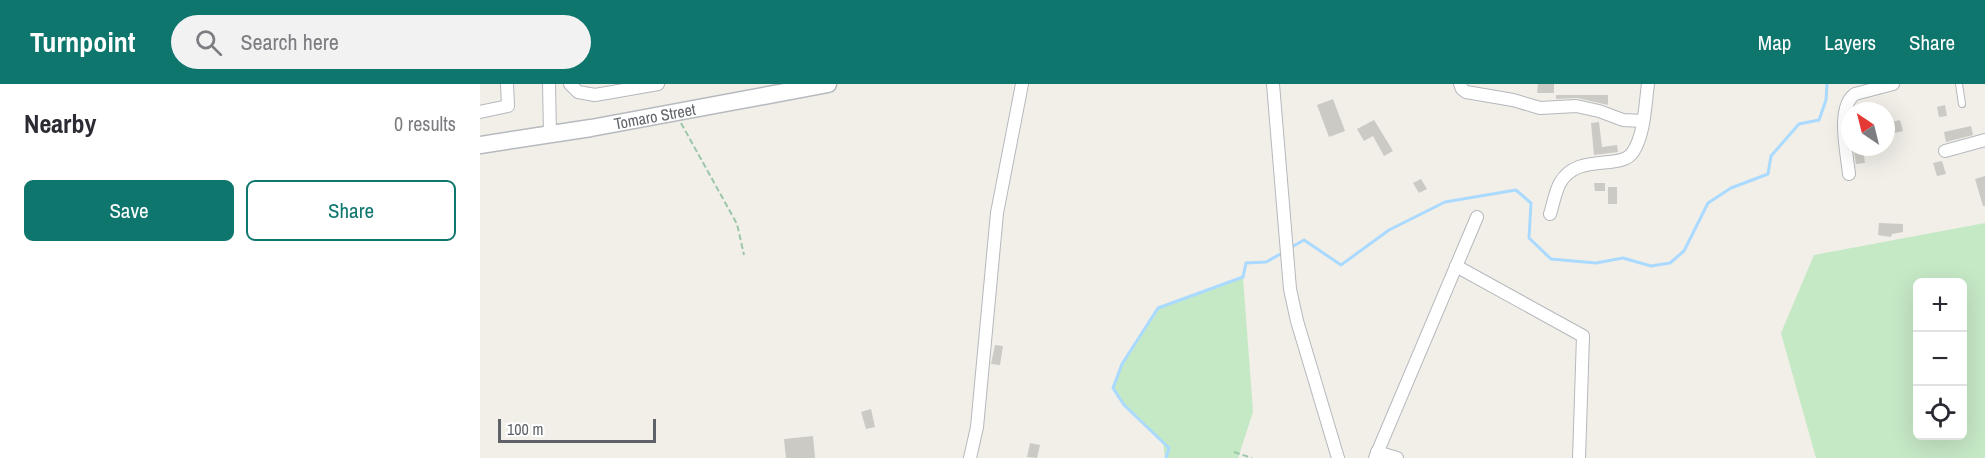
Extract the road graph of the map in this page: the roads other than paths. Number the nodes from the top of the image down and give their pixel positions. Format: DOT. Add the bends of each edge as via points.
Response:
graph roads {
  1 [pos="507,84"];
  2 [pos="549,84"];
  3 [pos="570,84"];
  4 [pos="658,84"];
  5 [pos="828,84"];
  6 [pos="1022,84"];
  7 [pos="1273,84"];
  8 [pos="1460,84"];
  9 [pos="1647,84"];
  10 [pos="1893,84"];
  11 [pos="1959,84"];
  12 [pos="627,86"];
  13 [pos="1962,104"];
  14 [pos="480,112"];
  15 [pos="1643,121"];
  16 [pos="550,134"];
  17 [pos="1985,140"];
  18 [pos="480,145"];
  19 [pos="1945,151"];
  20 [pos="1849,174"];
  21 [pos="1550,214"];
  22 [pos="1477,217"];
  23 [pos="1456,266"];
  24 [pos="1376,455"];
  25 [pos="970,458"];
  26 [pos="1338,458"];
  27 [pos="1397,458"];
  28 [pos="1579,458"];
  1 -- 14 [label="street" via="508,106"];
  2 -- 16 [label="street"];
  3 -- 12 [label="street" via="578,92 595,95"];
  4 -- 12 [label="street"];
  5 -- 16 [label="street, Tomaro Street"];
  6 -- 25 [label="street" via="997,213 977,427"];
  7 -- 26 [label="street" via="1290,289"];
  8 -- 15 [label="street" via="1466,92 1540,108 1576,106 1623,120"];
  9 -- 15 [label="street"];
  10 -- 20 [label="street" via="1855,94 1846,104"];
  11 -- 13 [label="lane"];
  15 -- 21 [label="street" via="1629,157 1578,167 1566,174"];
  16 -- 18 [label="street, Tomaro Street"];
  17 -- 19 [label="street"];
  22 -- 23 [label="street"];
  23 -- 24 [label="street"];
  23 -- 28 [label="street" via="1583,336"];
  24 -- 27 [label="street"];
}
